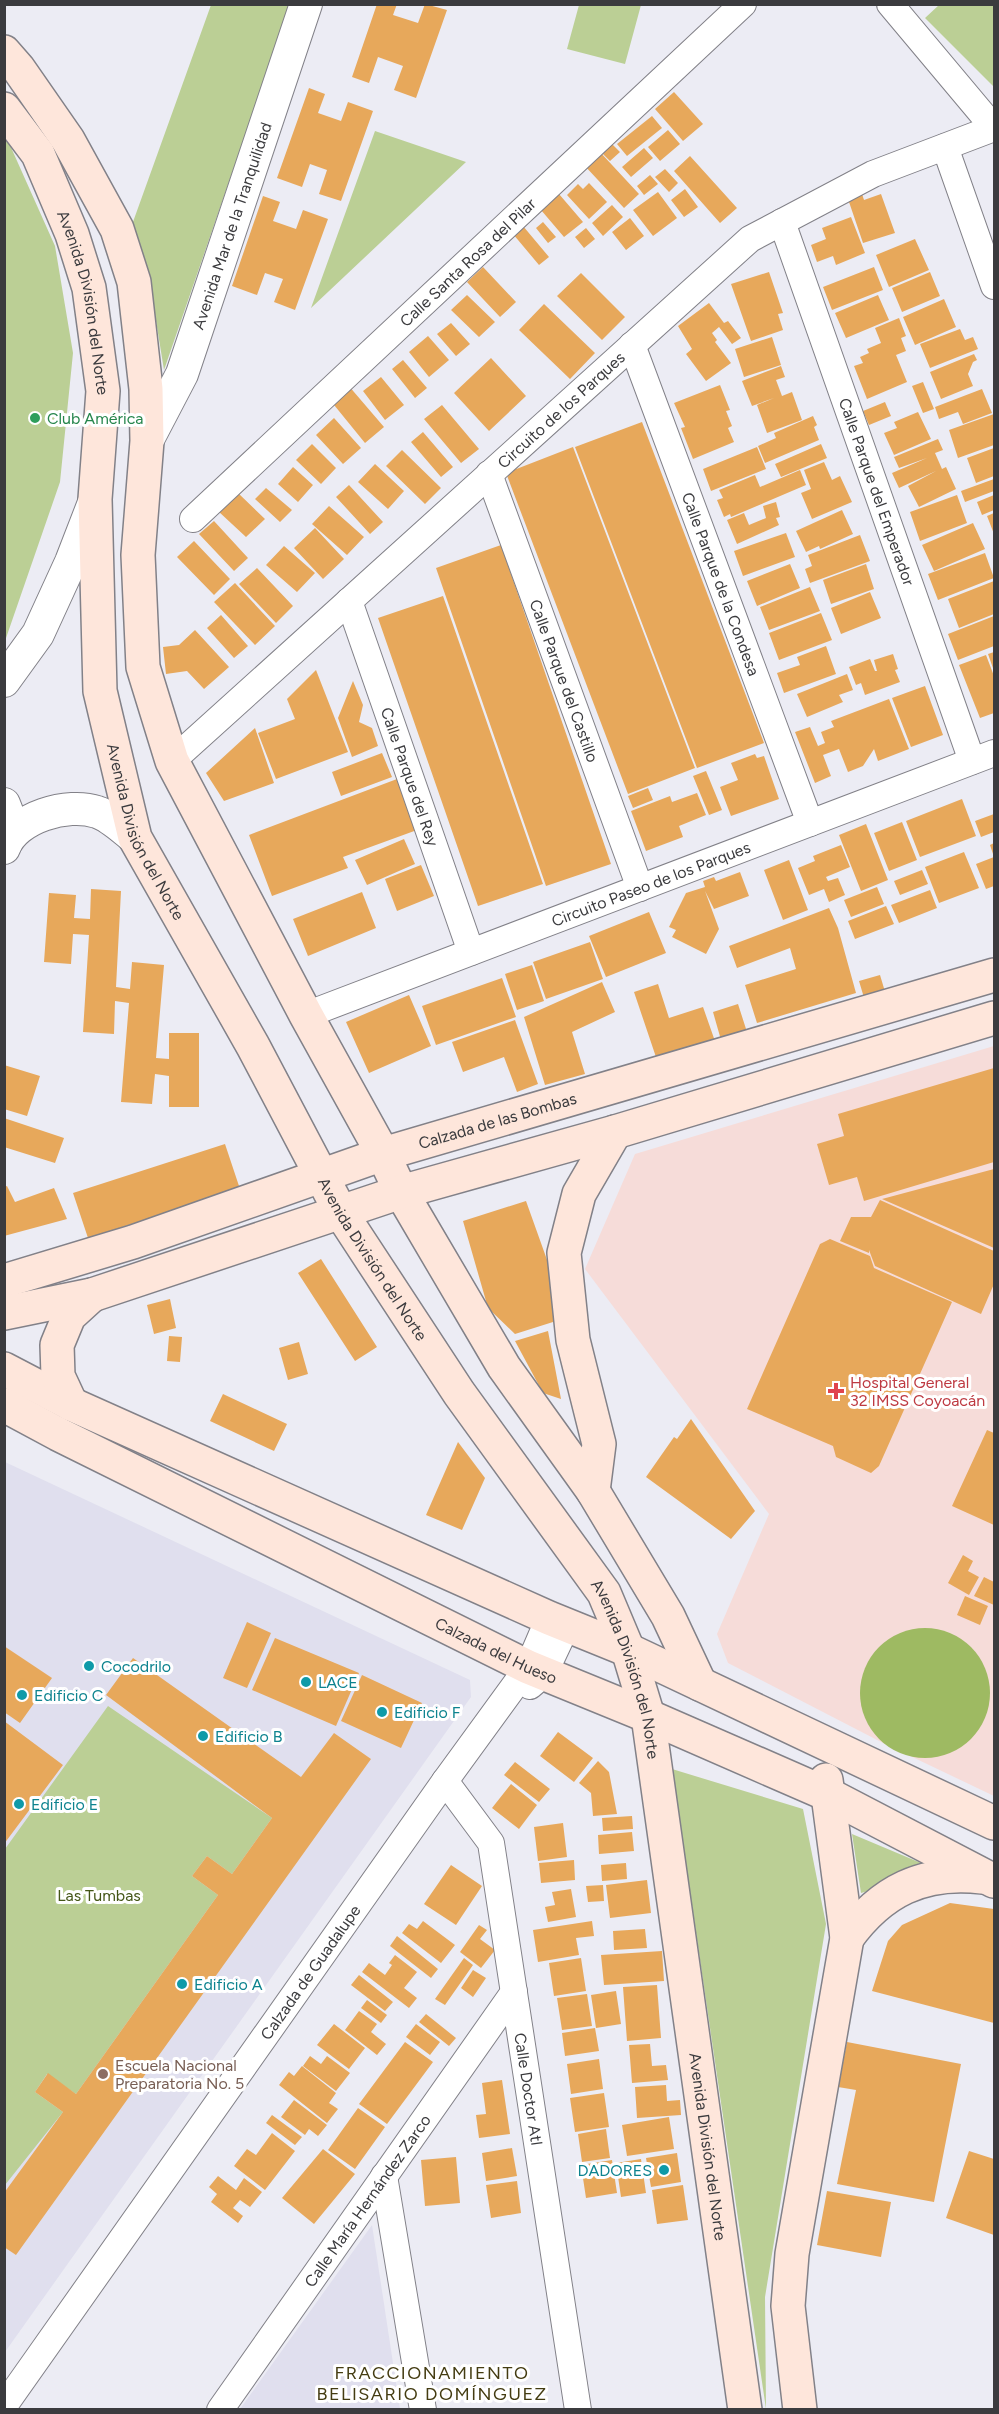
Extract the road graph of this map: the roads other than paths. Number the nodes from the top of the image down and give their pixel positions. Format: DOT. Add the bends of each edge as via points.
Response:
graph roads {
  1 [pos="306,4"];
  2 [pos="743,4"];
  3 [pos="895,6"];
  4 [pos="4,52"];
  5 [pos="4,109"];
  6 [pos="994,128"];
  7 [pos="945,147"];
  8 [pos="782,222"];
  9 [pos="994,286"];
  10 [pos="632,345"];
  11 [pos="147,441"];
  12 [pos="489,474"];
  13 [pos="95,499"];
  14 [pos="193,519"];
  15 [pos="349,601"];
  16 [pos="4,681"];
  17 [pos="983,757"];
  18 [pos="171,761"];
  19 [pos="4,804"];
  20 [pos="810,823"];
  21 [pos="135,838"];
  22 [pos="5,845"];
  23 [pos="640,888"];
  24 [pos="471,952"];
  25 [pos="994,975"];
  26 [pos="306,1015"];
  27 [pos="994,1018"];
  28 [pos="615,1132"];
  29 [pos="383,1154"];
  30 [pos="324,1176"];
  31 [pos="401,1192"];
  32 [pos="341,1213"];
  33 [pos="4,1281"];
  34 [pos="92,1295"];
  35 [pos="4,1313"];
  36 [pos="4,1369"];
  37 [pos="71,1404"];
  38 [pos="4,1405"];
  39 [pos="593,1491"];
  40 [pos="558,1622"];
  41 [pos="628,1650"];
  42 [pos="536,1671"];
  43 [pos="700,1684"];
  44 [pos="648,1716"];
  45 [pos="819,1740"];
  46 [pos="445,1781"];
  47 [pos="829,1795"];
  48 [pos="994,1823"];
  49 [pos="991,1880"];
  50 [pos="847,1938"];
  51 [pos="514,1992"];
  52 [pos="384,2176"];
  53 [pos="4,2406"];
  54 [pos="220,2409"];
  55 [pos="423,2409"];
  56 [pos="578,2409"];
  57 [pos="745,2409"];
  58 [pos="800,2409"];
  1 -- 11 [label="street, Avenida Mar de la Tranquilidad" via="182,374"];
  2 -- 14 [label="street, Calle Santa Rosa del Pilar"];
  3 -- 6 [label="street"];
  4 -- 11 [label="main road" via="68,140 117,229 134,282 146,389"];
  5 -- 13 [label="main road, Avenida División del Norte" via="38,154 72,234 88,288 103,391"];
  6 -- 7 [label="street, Circuito de los Parques"];
  7 -- 8 [label="street, Circuito de los Parques" via="873,174"];
  7 -- 9 [label="street"];
  8 -- 10 [label="street, Circuito de los Parques" via="750,238"];
  8 -- 17 [label="street, Calle Parque del Emperador"];
  10 -- 12 [label="street, Circuito de los Parques"];
  10 -- 20 [label="street, Calle Parque de la Condesa"];
  11 -- 18 [label="main road" via="138,555 144,666"];
  12 -- 15 [label="street, Circuito de los Parques"];
  12 -- 23 [label="street, Calle Parque del Castillo"];
  13 -- 16 [label="street" via="38,634"];
  13 -- 21 [label="main road, Avenida División del Norte" via="100,691"];
  15 -- 18 [label="street, Circuito de los Parques"];
  15 -- 24 [label="street, Calle Parque del Rey"];
  17 -- 20 [label="street, Circuito Paseo de los Parques"];
  18 -- 26 [label="main road"];
  19 -- 22 [label="street" via="10,822"];
  20 -- 23 [label="street, Circuito Paseo de los Parques"];
  21 -- 22 [label="street" via="100,813 82,807 50,812 27,822"];
  21 -- 30 [label="main road, Avenida División del Norte"];
  23 -- 24 [label="street, Circuito Paseo de los Parques"];
  24 -- 26 [label="street, Circuito Paseo de los Parques"];
  25 -- 29 [label="main road, Calzada de las Bombas"];
  26 -- 29 [label="main road"];
  27 -- 28 [label="main road"];
  28 -- 31 [label="main road"];
  28 -- 39 [label="main road" via="579,1194 564,1253 573,1340 599,1444"];
  29 -- 30 [label="main road, Calzada de las Bombas"];
  29 -- 31 [label="main road"];
  30 -- 32 [label="main road, Avenida División del Norte"];
  30 -- 33 [label="main road, Calzada de las Bombas" via="134,1242"];
  31 -- 32 [label="main road"];
  31 -- 39 [label="main road" via="504,1367"];
  32 -- 34 [label="main road"];
  32 -- 41 [label="main road, Avenida División del Norte" via="459,1394 604,1593"];
  34 -- 35 [label="main road"];
  34 -- 37 [label="main road" via="69,1316 57,1345 58,1376"];
  36 -- 37 [label="main road"];
  37 -- 40 [label="main road"];
  38 -- 42 [label="main road, Calzada del Hueso"];
  39 -- 43 [label="main road" via="668,1616"];
  40 -- 41 [label="main road"];
  40 -- 42 [label="street, Calzada de Guadalupe"];
  41 -- 43 [label="main road"];
  41 -- 44 [label="main road, Avenida División del Norte"];
  42 -- 44 [label="main road, Calzada del Hueso"];
  42 -- 46 [label="street, Calzada de Guadalupe" via="493,1716"];
  43 -- 45 [label="main road"];
  44 -- 47 [label="main road, Calzada del Hueso"];
  44 -- 57 [label="main road, Avenida División del Norte"];
  45 -- 47 [label="main road"];
  45 -- 48 [label="main road"];
  46 -- 51 [label="street, Calle Doctor Atl" via="491,1843"];
  46 -- 53 [label="street, Calzada de Guadalupe"];
  47 -- 49 [label="main road, Calzada del Hueso"];
  47 -- 50 [label="main road"];
  49 -- 50 [label="main road" via="944,1876 903,1888 871,1908"];
  50 -- 58 [label="main road" via="792,2254 788,2306"];
  51 -- 52 [label="street, Calle María Hernández Zarco"];
  51 -- 56 [label="street, Calle Doctor Atl"];
  52 -- 54 [label="street, Calle María Hernández Zarco"];
  52 -- 55 [label="street"];
}
